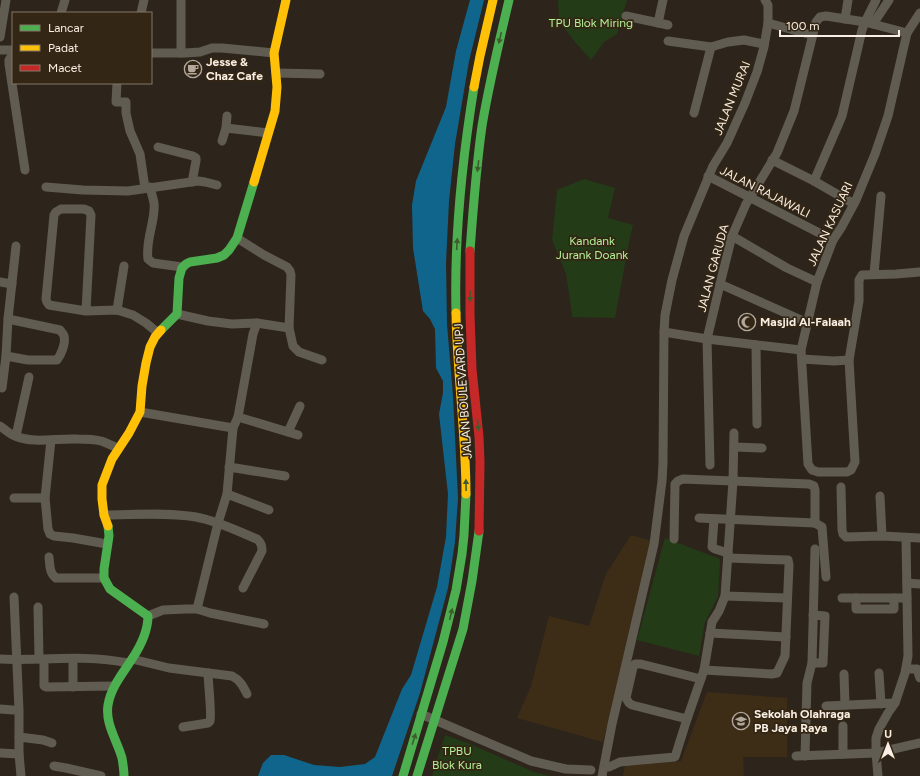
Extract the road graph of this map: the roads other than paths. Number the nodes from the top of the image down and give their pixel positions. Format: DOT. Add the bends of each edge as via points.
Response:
graph roads {
  1 [pos="6,0"];
  2 [pos="65,0"];
  3 [pos="144,0"];
  4 [pos="181,0"];
  5 [pos="286,0"];
  6 [pos="493,0"];
  7 [pos="509,0"];
  8 [pos="663,0"];
  9 [pos="765,0"];
  10 [pos="848,0"];
  11 [pos="876,0"];
  12 [pos="889,0"];
  13 [pos="61,12"];
  14 [pos="141,12"];
  15 [pos="920,13"];
  16 [pos="626,16"];
  17 [pos="845,19"];
  18 [pos="658,23"];
  19 [pos="869,23"];
  20 [pos="768,24"];
  21 [pos="668,25"];
  22 [pos="907,33"];
  23 [pos="812,35"];
  24 [pos="0,37"];
  25 [pos="668,41"];
  26 [pos="764,44"];
  27 [pos="711,47"];
  28 [pos="0,50"];
  29 [pos="12,50"];
  30 [pos="152,53"];
  31 [pos="274,53"];
  32 [pos="182,54"];
  33 [pos="12,56"];
  34 [pos="276,73"];
  35 [pos="320,74"];
  36 [pos="12,83"];
  37 [pos="12,84"];
  38 [pos="117,84"];
  39 [pos="694,113"];
  40 [pos="227,116"];
  41 [pos="226,128"];
  42 [pos="268,133"];
  43 [pos="222,142"];
  44 [pos="158,147"];
  45 [pos="772,160"];
  46 [pos="26,170"];
  47 [pos="708,176"];
  48 [pos="814,181"];
  49 [pos="192,182"];
  50 [pos="217,185"];
  51 [pos="46,187"];
  52 [pos="147,188"];
  53 [pos="881,196"];
  54 [pos="750,198"];
  55 [pos="854,204"];
  56 [pos="732,236"];
  57 [pos="237,238"];
  58 [pos="833,240"];
  59 [pos="16,246"];
  60 [pos="124,266"];
  61 [pos="182,267"];
  62 [pos="920,272"];
  63 [pos="874,274"];
  64 [pos="0,282"];
  65 [pos="817,282"];
  66 [pos="12,284"];
  67 [pos="720,284"];
  68 [pos="117,310"];
  69 [pos="86,311"];
  70 [pos="177,314"];
  71 [pos="8,319"];
  72 [pos="257,322"];
  73 [pos="808,323"];
  74 [pos="289,328"];
  75 [pos="664,332"];
  76 [pos="158,333"];
  77 [pos="707,339"];
  78 [pos="756,345"];
  79 [pos="802,355"];
  80 [pos="6,356"];
  81 [pos="322,360"];
  82 [pos="849,360"];
  83 [pos="28,376"];
  84 [pos="2,388"];
  85 [pos="300,406"];
  86 [pos="140,412"];
  87 [pos="238,417"];
  88 [pos="757,424"];
  89 [pos="0,426"];
  90 [pos="232,428"];
  91 [pos="288,432"];
  92 [pos="734,433"];
  93 [pos="298,435"];
  94 [pos="16,436"];
  95 [pos="51,440"];
  96 [pos="734,447"];
  97 [pos="118,448"];
  98 [pos="762,448"];
  99 [pos="710,465"];
  100 [pos="230,466"];
  101 [pos="285,476"];
  102 [pos="734,481"];
  103 [pos="841,487"];
  104 [pos="227,494"];
  105 [pos="880,496"];
  106 [pos="14,498"];
  107 [pos="45,498"];
  108 [pos="269,510"];
  109 [pos="104,515"];
  110 [pos="699,518"];
  111 [pos="714,519"];
  112 [pos="731,520"];
  113 [pos="218,523"];
  114 [pos="814,523"];
  115 [pos="882,536"];
  116 [pos="906,538"];
  117 [pos="920,538"];
  118 [pos="674,540"];
  119 [pos="107,544"];
  120 [pos="815,549"];
  121 [pos="728,555"];
  122 [pos="49,557"];
  123 [pos="826,577"];
  124 [pos="104,578"];
  125 [pos="907,583"];
  126 [pos="920,584"];
  127 [pos="243,588"];
  128 [pos="725,596"];
  129 [pos="14,597"];
  130 [pos="787,598"];
  131 [pos="842,598"];
  132 [pos="907,598"];
  133 [pos="38,607"];
  134 [pos="197,609"];
  135 [pos="148,616"];
  136 [pos="264,624"];
  137 [pos="710,633"];
  138 [pos="786,637"];
  139 [pos="0,659"];
  140 [pos="16,660"];
  141 [pos="42,661"];
  142 [pos="130,661"];
  143 [pos="73,663"];
  144 [pos="906,669"];
  145 [pos="879,673"];
  146 [pos="208,674"];
  147 [pos="844,674"];
  148 [pos="703,675"];
  149 [pos="920,678"];
  150 [pos="114,686"];
  151 [pos="73,687"];
  152 [pos="248,694"];
  153 [pos="895,703"];
  154 [pos="881,704"];
  155 [pos="845,705"];
  156 [pos="826,706"];
  157 [pos="0,710"];
  158 [pos="13,710"];
  159 [pos="421,714"];
  160 [pos="434,719"];
  161 [pos="686,719"];
  162 [pos="843,726"];
  163 [pos="184,727"];
  164 [pos="19,737"];
  165 [pos="52,743"];
  166 [pos="920,743"];
  167 [pos="0,753"];
  168 [pos="876,753"];
  169 [pos="19,754"];
  170 [pos="843,754"];
  171 [pos="54,766"];
  172 [pos="609,767"];
  173 [pos="591,770"];
  174 [pos="21,776"];
  175 [pos="101,776"];
  176 [pos="124,776"];
  177 [pos="403,776"];
  178 [pos="417,776"];
  179 [pos="602,776"];
  180 [pos="878,776"];
  1 -- 24 [label="street"];
  2 -- 13 [label="street"];
  3 -- 14 [label="street"];
  4 -- 32 [label="street"];
  5 -- 31 [label="street"];
  159 -- 6 [label="street, JALAN BOULEVARD UPJ, one-way" via="448,625 458,581 464,535 466,488 458,371 456,248 466,130"];
  7 -- 160 [label="street, JALAN BOULEVARD UPJ, one-way" via="482,128 470,255 472,369 480,462 479,536 463,629"];
  8 -- 18 [label="street"];
  9 -- 20 [label="street, JALAN MURAI" via="768,5"];
  10 -- 17 [label="street"];
  11 -- 19 [label="street"];
  12 -- 19 [label="street"];
  15 -- 22 [label="street, JALAN KASUARI"];
  16 -- 18 [label="street"];
  17 -- 19 [label="street"];
  17 -- 23 [label="street, JALAN GARUDA" via="820,17"];
  18 -- 21 [label="street"];
  19 -- 22 [label="street"];
  19 -- 48 [label="street" via="858,44 842,116"];
  20 -- 23 [label="street"];
  20 -- 26 [label="street, JALAN MURAI"];
  22 -- 55 [label="street, JALAN KASUARI" via="888,116"];
  23 -- 45 [label="street, JALAN GARUDA" via="794,111"];
  25 -- 27 [label="street"];
  26 -- 27 [label="street" via="744,40"];
  26 -- 47 [label="street, JALAN MURAI" via="745,103 727,143"];
  27 -- 39 [label="street"];
  28 -- 29 [label="street"];
  30 -- 32 [label="street"];
  31 -- 32 [label="street" via="212,48"];
  31 -- 34 [label="street"];
  33 -- 36 [label="street" via="9,60"];
  34 -- 35 [label="street"];
  34 -- 42 [label="street" via="275,111"];
  37 -- 46 [label="street"];
  38 -- 52 [label="street" via="116,102 126,102 130,131 140,154"];
  40 -- 41 [label="street"];
  41 -- 42 [label="street"];
  41 -- 43 [label="street"];
  42 -- 57 [label="street"];
  44 -- 49 [label="street" via="196,158"];
  45 -- 48 [label="street"];
  45 -- 54 [label="street, JALAN GARUDA"];
  47 -- 54 [label="street, JALAN RAJAWALI"];
  47 -- 75 [label="street, JALAN MURAI" via="684,236 672,280"];
  48 -- 55 [label="street"];
  49 -- 50 [label="street"];
  49 -- 52 [label="street"];
  51 -- 52 [label="street" via="113,191"];
  52 -- 61 [label="street" via="154,203 148,259 153,263"];
  53 -- 63 [label="street"];
  54 -- 56 [label="street, JALAN GARUDA"];
  54 -- 58 [label="street, JALAN RAJAWALI"];
  55 -- 58 [label="street, JALAN KASUARI"];
  56 -- 65 [label="street"];
  56 -- 67 [label="street, JALAN GARUDA"];
  57 -- 61 [label="street" via="222,256 189,262"];
  57 -- 74 [label="street" via="290,271"];
  58 -- 65 [label="street, JALAN KASUARI"];
  59 -- 66 [label="street"];
  60 -- 68 [label="street"];
  61 -- 70 [label="street"];
  62 -- 63 [label="street"];
  63 -- 82 [label="street" via="862,275 859,280 859,301"];
  64 -- 66 [label="street"];
  65 -- 73 [label="street, JALAN KASUARI"];
  66 -- 71 [label="street"];
  67 -- 73 [label="street"];
  67 -- 77 [label="street, JALAN GARUDA"];
  68 -- 69 [label="street"];
  68 -- 76 [label="street" via="133,315"];
  69 -- 69 [label="street" via="49,305 46,299 54,215 61,209 84,209 91,215"];
  70 -- 72 [label="street" via="232,324"];
  70 -- 76 [label="street"];
  71 -- 80 [label="street"];
  71 -- 80 [label="street" via="60,330 65,338 57,360 28,360"];
  72 -- 74 [label="street"];
  72 -- 87 [label="street"];
  73 -- 79 [label="street, JALAN KASUARI"];
  74 -- 81 [label="street" via="293,346 299,352"];
  75 -- 77 [label="street"];
  75 -- 179 [label="street, JALAN MURAI" via="663,463 654,544"];
  76 -- 86 [label="street" via="150,347 146,363"];
  77 -- 78 [label="street"];
  77 -- 99 [label="street, JALAN GARUDA"];
  78 -- 79 [label="street"];
  78 -- 88 [label="street"];
  79 -- 82 [label="street" via="834,361"];
  79 -- 82 [label="street, JALAN KASUARI" via="808,464 812,470 818,472 847,472 855,462"];
  80 -- 84 [label="street"];
  83 -- 94 [label="street"];
  85 -- 91 [label="street"];
  86 -- 90 [label="street"];
  86 -- 97 [label="street"];
  87 -- 90 [label="street"];
  87 -- 91 [label="street"];
  89 -- 94 [label="street"];
  90 -- 100 [label="street"];
  91 -- 93 [label="street"];
  92 -- 96 [label="street"];
  94 -- 95 [label="street"];
  95 -- 97 [label="street" via="86,439 101,441"];
  95 -- 107 [label="street"];
  96 -- 98 [label="street"];
  96 -- 102 [label="street"];
  97 -- 109 [label="street" via="102,485"];
  100 -- 101 [label="street"];
  100 -- 104 [label="street"];
  102 -- 112 [label="street"];
  102 -- 114 [label="street" via="814,486"];
  102 -- 118 [label="street" via="678,481 675,484"];
  103 -- 115 [label="street" via="843,534 846,537"];
  104 -- 108 [label="street"];
  104 -- 113 [label="street"];
  105 -- 115 [label="street"];
  106 -- 107 [label="street"];
  107 -- 119 [label="street" via="50,534"];
  109 -- 113 [label="street" via="172,515 196,517"];
  109 -- 119 [label="street" via="109,528"];
  110 -- 111 [label="street"];
  111 -- 112 [label="street"];
  111 -- 121 [label="street" via="712,547"];
  112 -- 114 [label="street"];
  112 -- 121 [label="street"];
  113 -- 127 [label="street" via="261,542 262,551"];
  113 -- 134 [label="street"];
  114 -- 123 [label="street" via="822,527"];
  115 -- 116 [label="street"];
  116 -- 117 [label="street"];
  116 -- 125 [label="street"];
  119 -- 124 [label="street"];
  120 -- 170 [label="street" via="812,663 807,683 801,756"];
  121 -- 128 [label="street"];
  121 -- 130 [label="street" via="788,560"];
  122 -- 124 [label="street" via="51,573 56,578"];
  124 -- 135 [label="street" via="110,589"];
  125 -- 126 [label="street"];
  125 -- 132 [label="street"];
  128 -- 130 [label="street"];
  128 -- 137 [label="street" via="712,622"];
  129 -- 140 [label="street"];
  130 -- 138 [label="street"];
  131 -- 132 [label="street" via="856,598 856,609 894,609 894,598"];
  132 -- 144 [label="street"];
  133 -- 141 [label="street"];
  134 -- 135 [label="street" via="169,609"];
  134 -- 136 [label="street"];
  135 -- 142 [label="street" via="147,629"];
  137 -- 138 [label="street"];
  137 -- 148 [label="street"];
  138 -- 148 [label="street" via="785,656 777,673"];
  139 -- 140 [label="street"];
  140 -- 141 [label="street"];
  140 -- 164 [label="street"];
  141 -- 142 [label="street"];
  141 -- 151 [label="street" via="45,687"];
  142 -- 146 [label="street"];
  142 -- 150 [label="street"];
  143 -- 151 [label="street"];
  144 -- 149 [label="street" via="917,669"];
  144 -- 153 [label="street"];
  145 -- 154 [label="street"];
  146 -- 152 [label="street" via="232,676 241,683"];
  146 -- 163 [label="street" via="210,722"];
  147 -- 155 [label="street"];
  148 -- 161 [label="street"];
  148 -- 161 [label="street" via="641,664 635,664 633,667 626,698 629,704"];
  150 -- 151 [label="street"];
  150 -- 176 [label="street" via="106,710 112,733 122,755"];
  153 -- 154 [label="street"];
  153 -- 168 [label="street" via="879,729"];
  154 -- 155 [label="street"];
  155 -- 156 [label="street"];
  157 -- 158 [label="street"];
  159 -- 160 [label="street"];
  177 -- 159 [label="street, JALAN BOULEVARD UPJ, one-way"];
  160 -- 173 [label="street" via="531,760 566,769"];
  160 -- 178 [label="street, JALAN BOULEVARD UPJ"];
  161 -- 172 [label="street" via="675,757 620,762"];
  162 -- 170 [label="street"];
  164 -- 165 [label="street"];
  164 -- 169 [label="street"];
  166 -- 168 [label="street"];
  167 -- 169 [label="street"];
  168 -- 170 [label="street"];
  168 -- 180 [label="street"];
  169 -- 174 [label="street"];
  171 -- 175 [label="street"];
}
